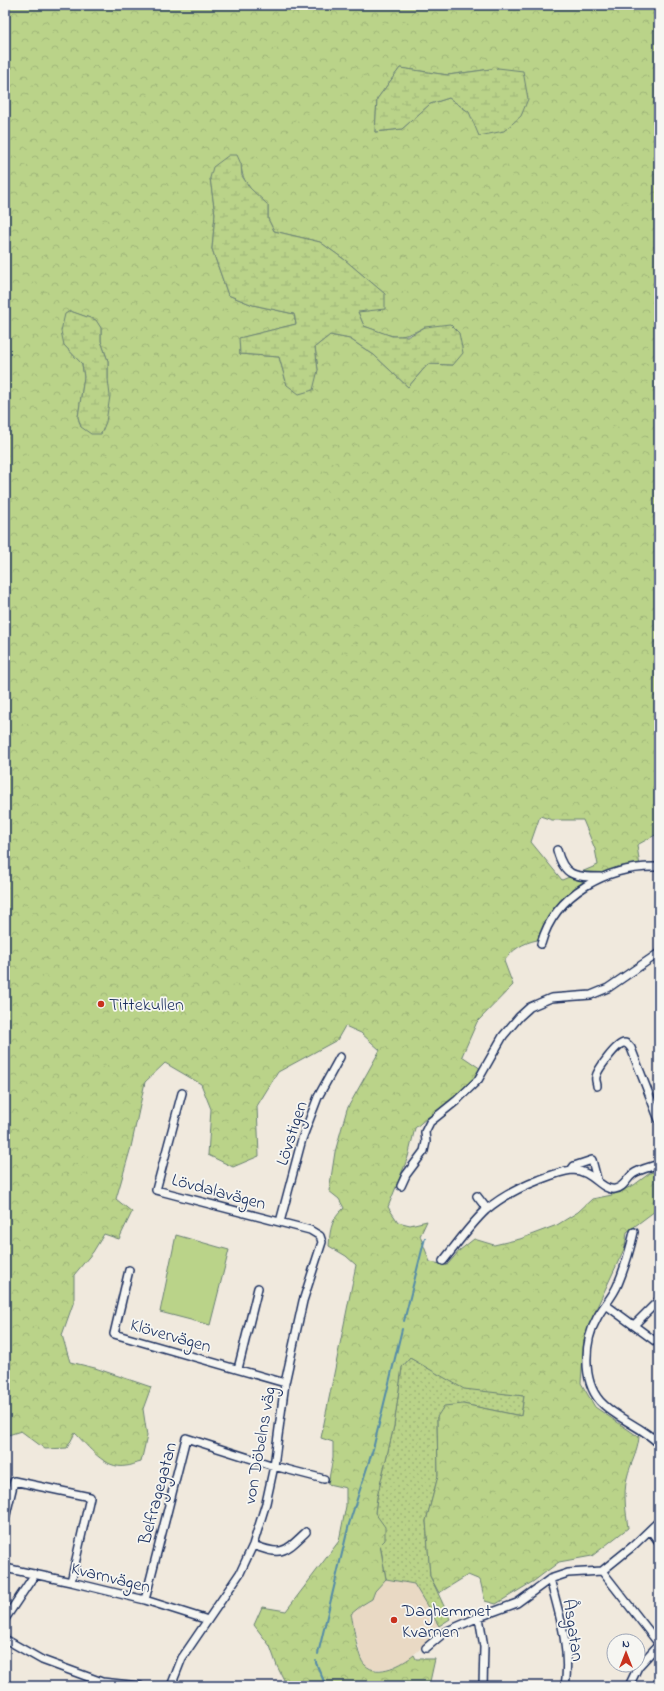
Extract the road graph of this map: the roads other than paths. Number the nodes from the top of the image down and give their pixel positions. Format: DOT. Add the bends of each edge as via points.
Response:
graph roads {
  1 [pos="557,850"];
  2 [pos="659,867"];
  3 [pos="602,877"];
  4 [pos="541,944"];
  5 [pos="659,953"];
  6 [pos="340,1057"];
  7 [pos="597,1086"];
  8 [pos="182,1093"];
  9 [pos="659,1120"];
  10 [pos="659,1164"];
  11 [pos="571,1170"];
  12 [pos="597,1180"];
  13 [pos="401,1186"];
  14 [pos="477,1196"];
  15 [pos="487,1209"];
  16 [pos="280,1222"];
  17 [pos="634,1232"];
  18 [pos="322,1238"];
  19 [pos="443,1262"];
  20 [pos="129,1270"];
  21 [pos="258,1288"];
  22 [pos="659,1300"];
  23 [pos="606,1305"];
  24 [pos="634,1325"];
  25 [pos="659,1344"];
  26 [pos="238,1369"];
  27 [pos="286,1383"];
  28 [pos="659,1432"];
  29 [pos="656,1441"];
  30 [pos="274,1466"];
  31 [pos="324,1479"];
  32 [pos="5,1519"];
  33 [pos="659,1521"];
  34 [pos="650,1530"];
  35 [pos="306,1532"];
  36 [pos="659,1542"];
  37 [pos="253,1545"];
  38 [pos="5,1568"];
  39 [pos="602,1571"];
  40 [pos="35,1574"];
  41 [pos="550,1579"];
  42 [pos="72,1582"];
  43 [pos="144,1600"];
  44 [pos="479,1617"];
  45 [pos="5,1619"];
  46 [pos="208,1620"];
  47 [pos="5,1639"];
  48 [pos="659,1644"];
  49 [pos="426,1648"];
  50 [pos="99,1684"];
  51 [pos="140,1686"];
  52 [pos="171,1686"];
  53 [pos="483,1686"];
  54 [pos="565,1686"];
  55 [pos="629,1686"];
  1 -- 3 [label="street" via="563,867 568,872 578,876"];
  2 -- 3 [label="street" via="629,869"];
  3 -- 4 [label="street" via="568,898 545,930"];
  5 -- 13 [label="street" via="608,988 591,995 552,998 530,1007 502,1036 478,1080 430,1122 425,1132 424,1151"];
  6 -- 16 [label="street, Lövstigen" via="318,1097 302,1139"];
  7 -- 9 [label="street" via="599,1069 619,1045 628,1044 632,1048"];
  8 -- 16 [label="street, Lövdalavägen" via="156,1190"];
  10 -- 12 [label="street" via="633,1174 617,1189 606,1188"];
  11 -- 12 [label="street" via="588,1174"];
  11 -- 12 [label="street" via="574,1166 592,1160"];
  11 -- 15 [label="street" via="535,1181"];
  14 -- 15 [label="street"];
  15 -- 19 [label="street"];
  16 -- 18 [label="street, Lövdalavägen" via="310,1230"];
  17 -- 23 [label="street" via="629,1256 618,1285"];
  18 -- 27 [label="street, von Döbelns väg" via="303,1301"];
  20 -- 26 [label="street, Klövervägen" via="114,1334"];
  21 -- 26 [label="street"];
  22 -- 24 [label="street"];
  23 -- 24 [label="street"];
  23 -- 29 [label="street" via="591,1329 587,1360 592,1387 605,1406"];
  24 -- 25 [label="street"];
  26 -- 27 [label="street, Klövervägen"];
  27 -- 30 [label="street, von Döbelns väg"];
  28 -- 29 [label="street"];
  30 -- 31 [label="street, Belfragegatan"];
  30 -- 37 [label="street, von Döbelns väg"];
  30 -- 43 [label="street, Belfragegatan" via="186,1438"];
  32 -- 42 [label="street" via="14,1481 90,1498"];
  33 -- 34 [label="street"];
  34 -- 36 [label="street"];
  34 -- 39 [label="street"];
  35 -- 37 [label="street" via="278,1552"];
  37 -- 46 [label="street, von Döbelns väg" via="240,1573"];
  38 -- 40 [label="street, Kvarnvägen"];
  39 -- 41 [label="street" via="568,1573"];
  39 -- 48 [label="street"];
  40 -- 42 [label="street, Kvarnvägen"];
  40 -- 45 [label="street"];
  41 -- 44 [label="street" via="517,1603"];
  41 -- 54 [label="street, Åsgatan" via="565,1642"];
  42 -- 43 [label="street, Kvarnvägen"];
  43 -- 46 [label="street, Kvarnvägen"];
  44 -- 49 [label="street" via="445,1632"];
  44 -- 53 [label="street" via="484,1647"];
  46 -- 52 [label="street, von Döbelns väg" via="182,1658"];
  47 -- 50 [label="street" via="42,1660"];
  48 -- 55 [label="street" via="638,1667"];
  50 -- 51 [label="street"];
}
